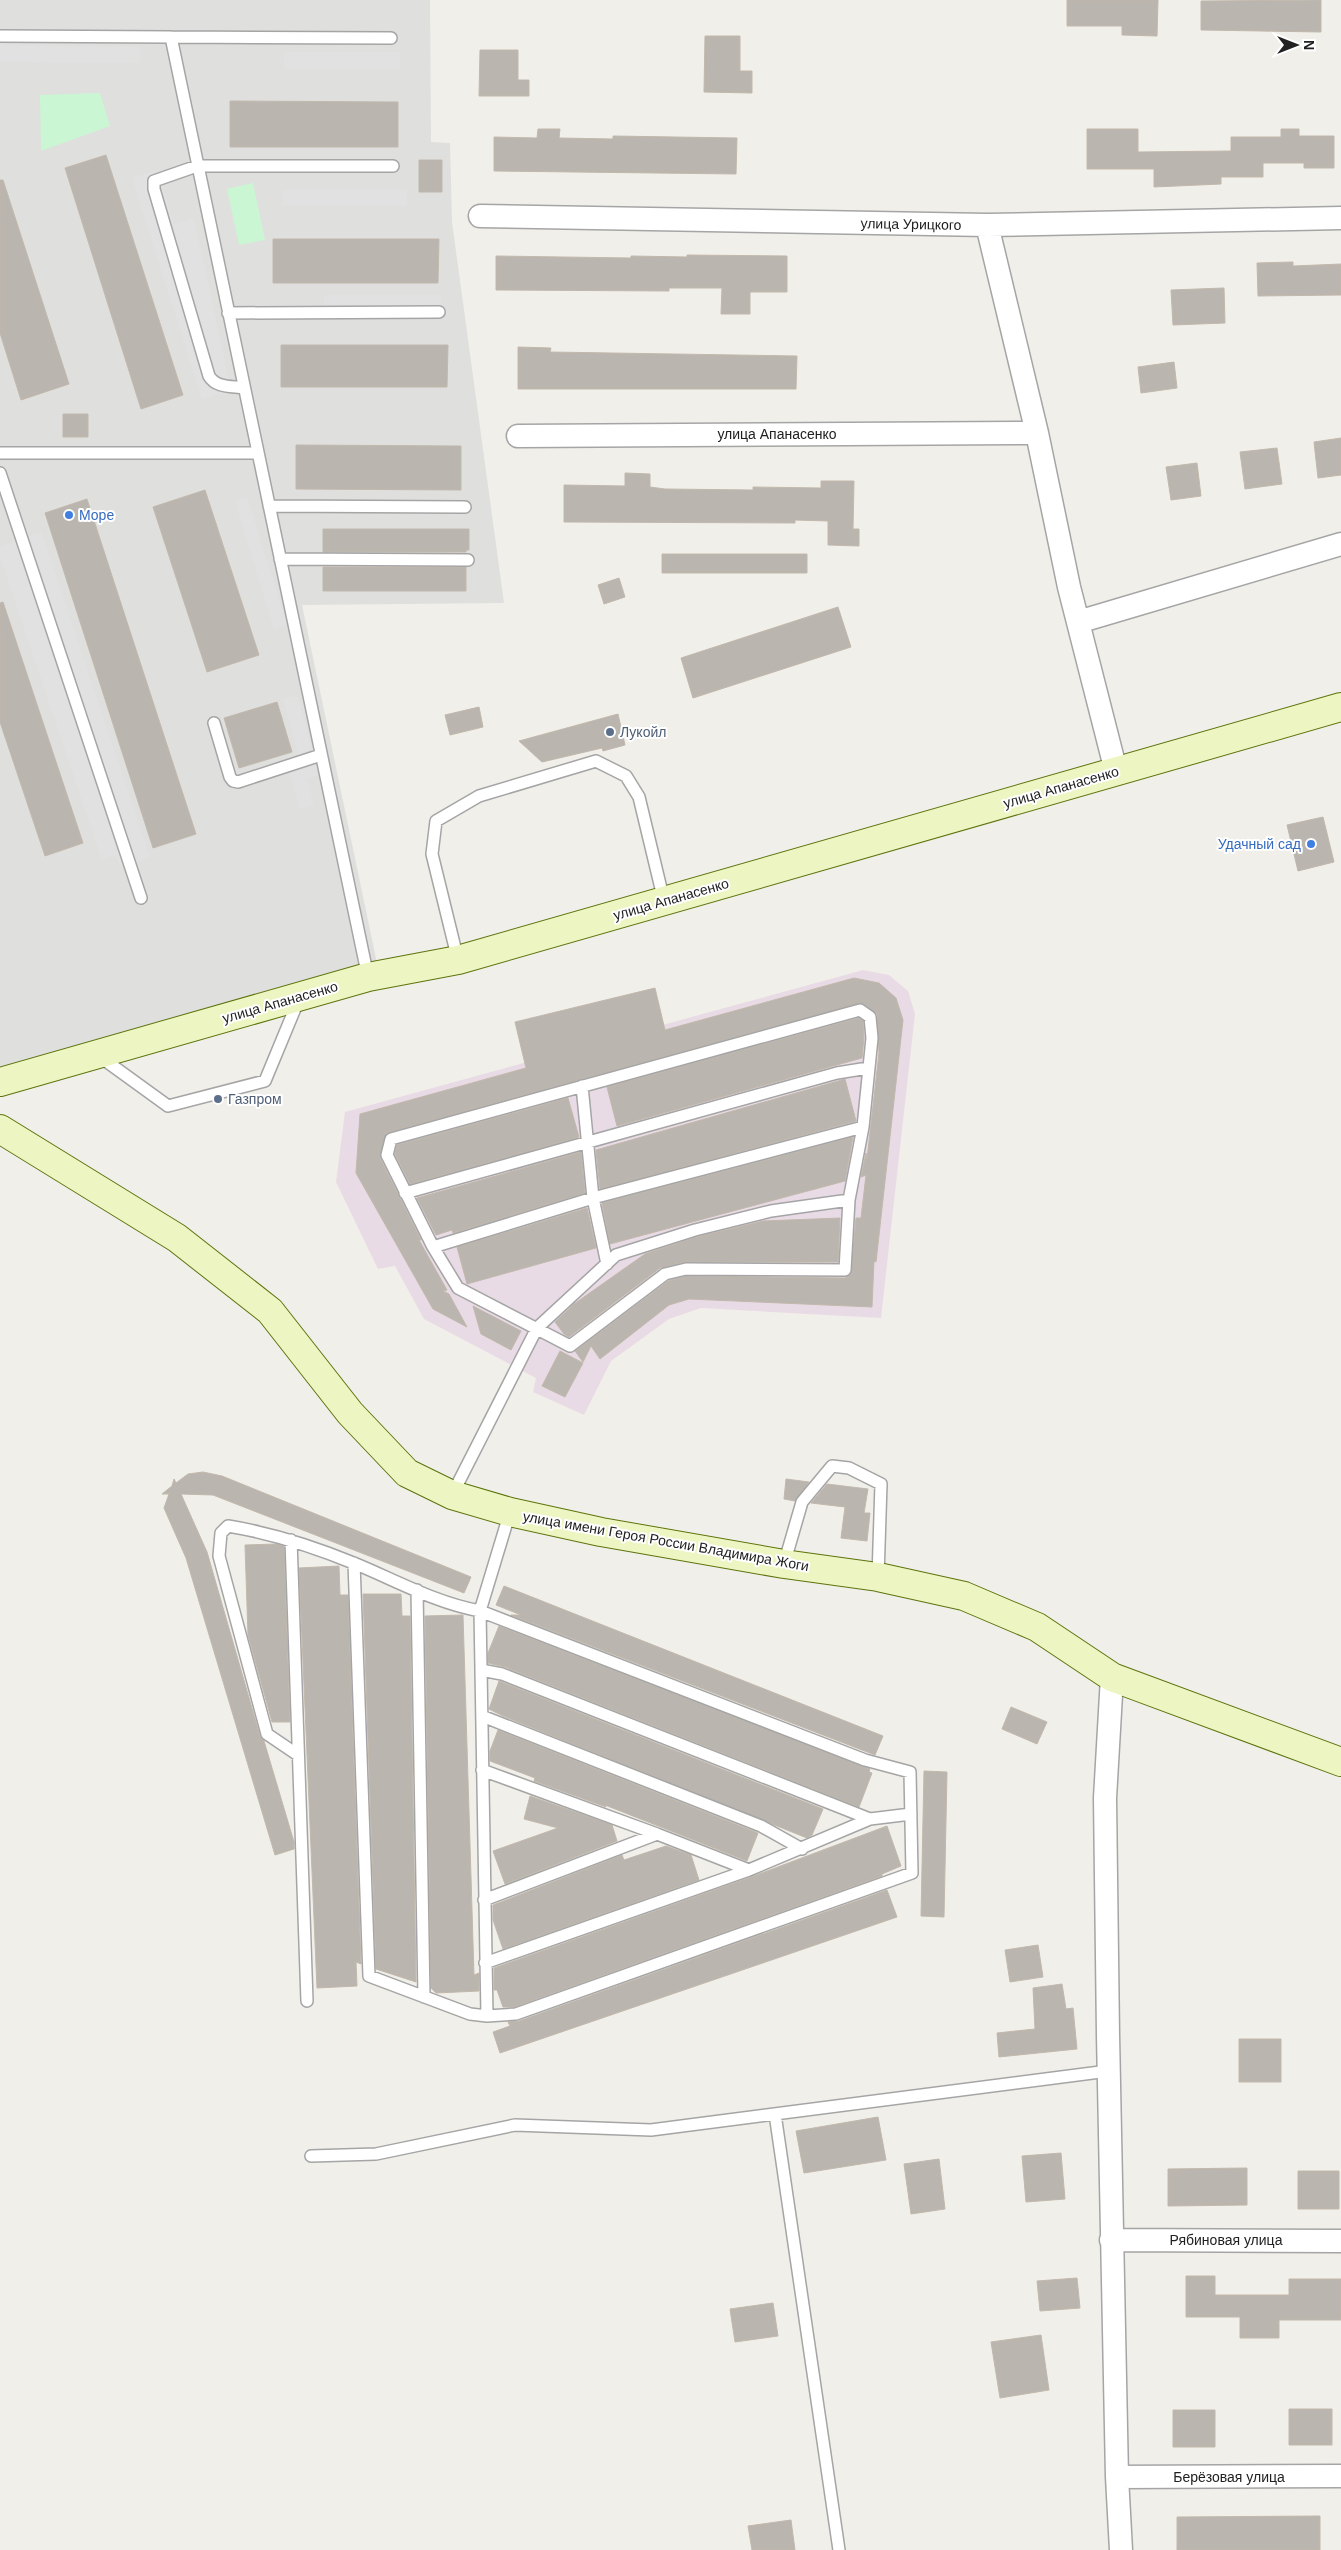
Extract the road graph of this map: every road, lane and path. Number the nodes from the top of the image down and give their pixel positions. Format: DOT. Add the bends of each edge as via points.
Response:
graph roads {
  1 [pos="0,36"];
  2 [pos="171,37"];
  3 [pos="391,38"];
  4 [pos="197,166"];
  5 [pos="393,166"];
  6 [pos="480,216"];
  7 [pos="1341,218"];
  8 [pos="987,225"];
  9 [pos="439,312"];
  10 [pos="228,313"];
  11 [pos="244,388"];
  12 [pos="1037,433"];
  13 [pos="518,436"];
  14 [pos="0,453"];
  15 [pos="257,453"];
  16 [pos="0,473"];
  17 [pos="269,506"];
  18 [pos="465,507"];
  19 [pos="1341,544"];
  20 [pos="280,559"];
  21 [pos="468,560"];
  22 [pos="1078,622"];
  23 [pos="1341,707"];
  24 [pos="214,723"];
  25 [pos="321,754"];
  26 [pos="1116,771"];
  27 [pos="141,898"];
  28 [pos="664,901"];
  29 [pos="458,960"];
  30 [pos="368,976"];
  31 [pos="300,995"];
  32 [pos="97,1055"];
  33 [pos="868,1068"];
  34 [pos="0,1082"];
  35 [pos="582,1086"];
  36 [pos="863,1127"];
  37 [pos="0,1129"];
  38 [pos="588,1141"];
  39 [pos="406,1193"];
  40 [pos="593,1198"];
  41 [pos="849,1200"];
  42 [pos="433,1247"];
  43 [pos="607,1264"];
  44 [pos="537,1328"];
  45 [pos="452,1495"];
  46 [pos="510,1512"];
  47 [pos="291,1540"];
  48 [pos="354,1563"];
  49 [pos="784,1564"];
  50 [pos="878,1577"];
  51 [pos="417,1590"];
  52 [pos="480,1611"];
  53 [pos="481,1670"];
  54 [pos="1112,1677"];
  55 [pos="482,1716"];
  56 [pos="298,1755"];
  57 [pos="1341,1762"];
  58 [pos="482,1770"];
  59 [pos="911,1814"];
  60 [pos="870,1819"];
  61 [pos="657,1834"];
  62 [pos="802,1849"];
  63 [pos="749,1870"];
  64 [pos="484,1900"];
  65 [pos="485,1963"];
  66 [pos="424,1997"];
  67 [pos="306,2001"];
  68 [pos="488,2016"];
  69 [pos="1108,2071"];
  70 [pos="775,2114"];
  71 [pos="311,2156"];
  72 [pos="1112,2240"];
  73 [pos="1341,2241"];
  74 [pos="1341,2476"];
  75 [pos="1118,2477"];
  76 [pos="839,2550"];
  77 [pos="1121,2550"];
  1 -- 2 [label="lane"];
  2 -- 3 [label="lane"];
  2 -- 4 [label="lane"];
  4 -- 5 [label="lane"];
  4 -- 10 [label="lane"];
  4 -- 11 [label="lane" via="159,178 154,181 154,189 209,376 212,382"];
  6 -- 8 [label="street, улица Урицкого"];
  7 -- 8 [label="street, улица Урицкого"];
  8 -- 12 [label="street"];
  9 -- 10 [label="lane"];
  10 -- 11 [label="lane"];
  11 -- 15 [label="lane"];
  12 -- 13 [label="street, улица Апанасенко"];
  12 -- 22 [label="street"];
  14 -- 15 [label="lane"];
  15 -- 17 [label="lane"];
  16 -- 27 [label="lane"];
  17 -- 18 [label="lane"];
  17 -- 20 [label="lane"];
  19 -- 22 [label="street"];
  20 -- 21 [label="lane"];
  20 -- 25 [label="lane"];
  22 -- 26 [label="street"];
  23 -- 26 [label="main road, улица Апанасенко"];
  24 -- 25 [label="lane" via="233,781"];
  25 -- 30 [label="lane"];
  26 -- 28 [label="main road, улица Апанасенко"];
  28 -- 29 [label="main road, улица Апанасенко"];
  28 -- 29 [label="lane" via="640,797 626,776 596,761 479,796 436,821 432,854"];
  29 -- 30 [label="main road, улица Апанасенко"];
  30 -- 31 [label="main road, улица Апанасенко"];
  31 -- 32 [label="main road, улица Апанасенко"];
  31 -- 32 [label="lane" via="265,1081 168,1106"];
  32 -- 34 [label="main road, улица Апанасенко"];
  33 -- 35 [label="lane" via="872,1038 870,1017 860,1010"];
  33 -- 36 [label="lane"];
  33 -- 38 [label="lane" via="837,1073"];
  35 -- 38 [label="lane"];
  35 -- 39 [label="lane" via="391,1139 387,1155"];
  36 -- 40 [label="lane"];
  36 -- 41 [label="lane"];
  37 -- 45 [label="main road, улица имени Героя России Владимира Жоги" via="177,1238 270,1311 350,1413 407,1473"];
  38 -- 39 [label="lane"];
  38 -- 40 [label="lane"];
  39 -- 42 [label="lane"];
  40 -- 42 [label="lane"];
  40 -- 43 [label="lane"];
  41 -- 43 [label="lane" via="771,1210 695,1230 616,1255"];
  41 -- 44 [label="lane" via="845,1270 686,1269 665,1274 570,1346"];
  42 -- 44 [label="lane" via="458,1288"];
  43 -- 44 [label="lane"];
  44 -- 45 [label="lane"];
  45 -- 46 [label="main road, улица имени Героя России Владимира Жоги"];
  46 -- 49 [label="main road, улица имени Героя России Владимира Жоги" via="601,1532"];
  46 -- 52 [label="lane"];
  47 -- 48 [label="lane"];
  47 -- 56 [label="lane"];
  47 -- 56 [label="lane" via="228,1526 221,1533 219,1556 267,1734"];
  48 -- 51 [label="lane"];
  48 -- 66 [label="lane" via="369,1976"];
  49 -- 50 [label="main road, улица имени Героя России Владимира Жоги"];
  49 -- 50 [label="lane" via="802,1502 832,1466 849,1468 882,1484"];
  50 -- 54 [label="main road, улица имени Героя России Владимира Жоги" via="964,1596 1037,1627"];
  51 -- 52 [label="lane" via="453,1606"];
  51 -- 66 [label="lane"];
  52 -- 53 [label="lane"];
  52 -- 59 [label="lane" via="864,1760 910,1772"];
  53 -- 55 [label="lane"];
  53 -- 60 [label="lane" via="502,1674"];
  54 -- 57 [label="main road, улица имени Героя России Владимира Жоги"];
  54 -- 69 [label="street" via="1105,1798"];
  55 -- 58 [label="lane"];
  55 -- 62 [label="lane" via="761,1826"];
  56 -- 67 [label="lane"];
  58 -- 61 [label="lane"];
  58 -- 64 [label="lane"];
  59 -- 60 [label="lane"];
  59 -- 68 [label="lane" via="912,1873 516,2014"];
  60 -- 62 [label="lane"];
  61 -- 63 [label="lane"];
  61 -- 64 [label="lane"];
  62 -- 63 [label="lane"];
  63 -- 65 [label="lane"];
  64 -- 65 [label="lane"];
  65 -- 68 [label="lane"];
  66 -- 68 [label="lane" via="470,2014"];
  69 -- 70 [label="lane"];
  69 -- 72 [label="street"];
  70 -- 71 [label="lane" via="651,2130 515,2125 376,2154"];
  70 -- 76 [label="lane"];
  72 -- 73 [label="street, Рябиновая улица"];
  72 -- 75 [label="street"];
  74 -- 75 [label="street, Берёзовая улица"];
  75 -- 77 [label="street"];
}
